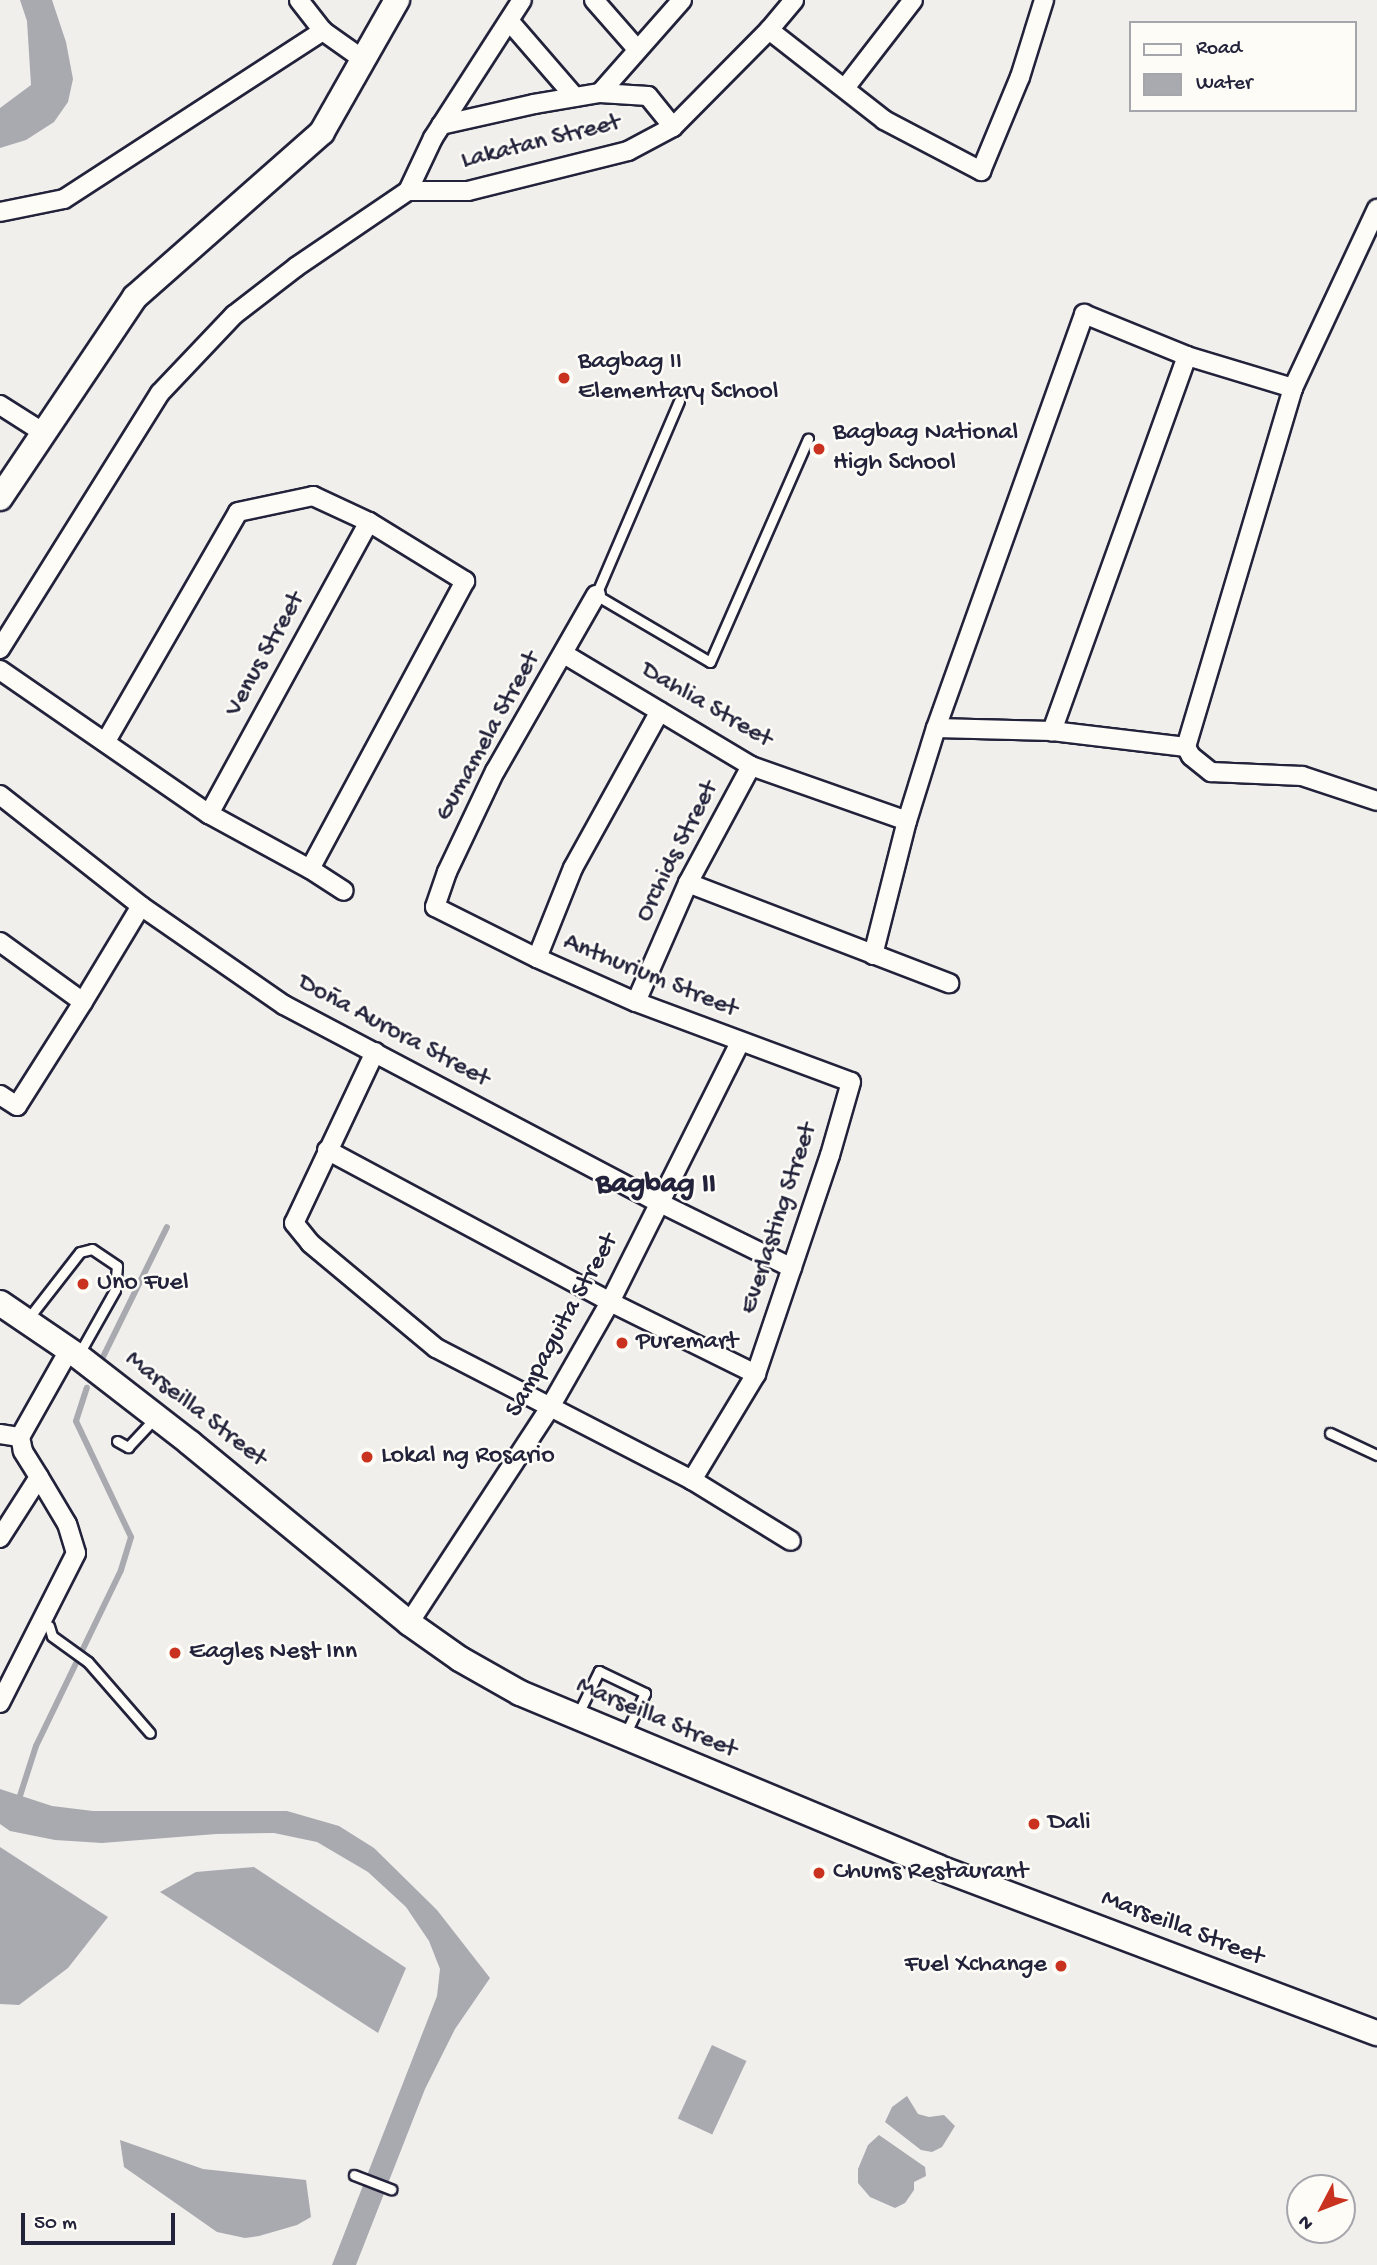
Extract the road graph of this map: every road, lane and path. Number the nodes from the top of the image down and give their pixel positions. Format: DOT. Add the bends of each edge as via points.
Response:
graph roads {
  1 [pos="299,0"];
  2 [pos="397,0"];
  3 [pos="522,0"];
  4 [pos="594,0"];
  5 [pos="682,0"];
  6 [pos="794,0"];
  7 [pos="913,0"];
  8 [pos="1044,0"];
  9 [pos="510,22"];
  10 [pos="769,30"];
  11 [pos="323,31"];
  12 [pos="636,48"];
  13 [pos="364,60"];
  14 [pos="845,88"];
  15 [pos="600,93"];
  16 [pos="575,97"];
  17 [pos="441,125"];
  18 [pos="673,127"];
  19 [pos="408,191"];
  20 [pos="1377,209"];
  21 [pos="0,212"];
  22 [pos="1187,356"];
  23 [pos="1293,388"];
  24 [pos="680,401"];
  25 [pos="0,405"];
  26 [pos="44,433"];
  27 [pos="808,439"];
  28 [pos="0,498"];
  29 [pos="369,522"];
  30 [pos="596,595"];
  31 [pos="0,649"];
  32 [pos="564,654"];
  33 [pos="0,670"];
  34 [pos="660,711"];
  35 [pos="936,728"];
  36 [pos="1052,731"];
  37 [pos="106,741"];
  38 [pos="1186,747"];
  39 [pos="751,766"];
  40 [pos="0,795"];
  41 [pos="1377,801"];
  42 [pos="209,814"];
  43 [pos="907,821"];
  44 [pos="310,869"];
  45 [pos="688,883"];
  46 [pos="344,891"];
  47 [pos="141,906"];
  48 [pos="435,907"];
  49 [pos="0,942"];
  50 [pos="873,955"];
  51 [pos="537,958"];
  52 [pos="949,983"];
  53 [pos="83,1002"];
  54 [pos="636,1002"];
  55 [pos="740,1042"];
  56 [pos="375,1052"];
  57 [pos="851,1082"];
  58 [pos="0,1095"];
  59 [pos="327,1150"];
  60 [pos="660,1203"];
  61 [pos="792,1268"];
  62 [pos="610,1302"];
  63 [pos="0,1303"];
  64 [pos="26,1321"];
  65 [pos="74,1353"];
  66 [pos="756,1374"];
  67 [pos="549,1409"];
  68 [pos="157,1417"];
  69 [pos="1330,1433"];
  70 [pos="0,1434"];
  71 [pos="20,1437"];
  72 [pos="117,1441"];
  73 [pos="1377,1455"];
  74 [pos="39,1477"];
  75 [pos="692,1480"];
  76 [pos="0,1538"];
  77 [pos="791,1541"];
  78 [pos="409,1623"];
  79 [pos="49,1626"];
  80 [pos="0,1703"];
  81 [pos="576,1718"];
  82 [pos="149,1733"];
  83 [pos="624,1737"];
  84 [pos="1377,2034"];
  85 [pos="354,2175"];
  86 [pos="391,2189"];
  1 -- 11 [label="street"];
  2 -- 13 [label="main road"];
  3 -- 9 [label="street"];
  4 -- 12 [label="street"];
  5 -- 12 [label="street"];
  6 -- 10 [label="street, Lakatan Street"];
  7 -- 14 [label="street"];
  8 -- 14 [label="street" via="1020,77 981,171 884,120"];
  9 -- 16 [label="street"];
  9 -- 17 [label="street"];
  10 -- 14 [label="street"];
  10 -- 18 [label="street, Lakatan Street"];
  11 -- 13 [label="street"];
  11 -- 21 [label="street" via="64,199"];
  12 -- 15 [label="street"];
  13 -- 26 [label="main road" via="322,132 135,297"];
  15 -- 16 [label="street"];
  15 -- 18 [label="street" via="648,96"];
  16 -- 17 [label="street"];
  17 -- 19 [label="street"];
  18 -- 19 [label="street, Lakatan Street" via="628,151 468,191"];
  19 -- 31 [label="street" via="234,315 183,367 160,393"];
  20 -- 23 [label="street"];
  22 -- 23 [label="street"];
  22 -- 35 [label="street" via="1084,314"];
  22 -- 36 [label="street"];
  23 -- 38 [label="street"];
  24 -- 30 [label="lane"];
  25 -- 26 [label="street"];
  26 -- 28 [label="main road"];
  27 -- 30 [label="lane" via="710,662"];
  29 -- 37 [label="street" via="313,496 238,512"];
  29 -- 42 [label="street, Venus Street"];
  29 -- 44 [label="street" via="465,581"];
  30 -- 32 [label="street, Gumamela Street"];
  32 -- 34 [label="street, Dahlia Street"];
  32 -- 48 [label="street, Gumamela Street" via="495,771"];
  33 -- 37 [label="street"];
  34 -- 39 [label="street, Dahlia Street"];
  34 -- 51 [label="street" via="573,868"];
  35 -- 36 [label="street"];
  35 -- 43 [label="street"];
  36 -- 38 [label="street"];
  37 -- 42 [label="street"];
  38 -- 41 [label="street" via="1211,772 1302,776"];
  39 -- 43 [label="street, Dahlia Street"];
  39 -- 45 [label="street, Orchids Street"];
  40 -- 47 [label="street, Doña Aurora Street"];
  42 -- 44 [label="street"];
  43 -- 50 [label="street"];
  44 -- 46 [label="street"];
  45 -- 50 [label="street"];
  45 -- 54 [label="street, Orchids Street"];
  47 -- 53 [label="street"];
  47 -- 56 [label="street, Doña Aurora Street" via="284,1005"];
  48 -- 51 [label="street, Anthurium Street"];
  49 -- 53 [label="street"];
  50 -- 52 [label="street"];
  51 -- 54 [label="street, Anthurium Street"];
  53 -- 58 [label="street" via="17,1106"];
  54 -- 55 [label="street, Anthurium Street"];
  55 -- 57 [label="street, Anthurium Street"];
  55 -- 60 [label="street, Sampaguita Street"];
  56 -- 59 [label="street"];
  56 -- 60 [label="street, Doña Aurora Street"];
  57 -- 61 [label="street, Everlasting Street"];
  59 -- 62 [label="street"];
  59 -- 67 [label="street" via="294,1223 310,1243 436,1348"];
  60 -- 61 [label="street, Doña Aurora Street"];
  60 -- 62 [label="street, Sampaguita Street"];
  61 -- 66 [label="street, Everlasting Street"];
  62 -- 66 [label="street"];
  62 -- 67 [label="street, Sampaguita Street"];
  63 -- 64 [label="main road, Marseilla Street"];
  64 -- 65 [label="main road, Marseilla Street"];
  64 -- 65 [label="lane" via="80,1252 92,1249 117,1266 115,1290"];
  65 -- 68 [label="main road, Marseilla Street"];
  65 -- 71 [label="street"];
  66 -- 75 [label="street, Everlasting Street"];
  67 -- 75 [label="street"];
  67 -- 78 [label="street, Sampaguita Street"];
  68 -- 72 [label="lane" via="128,1447"];
  68 -- 78 [label="main road, Marseilla Street"];
  69 -- 73 [label="lane"];
  70 -- 71 [label="street"];
  71 -- 74 [label="street"];
  74 -- 76 [label="street"];
  74 -- 80 [label="street" via="67,1524 76,1553"];
  75 -- 77 [label="street"];
  78 -- 81 [label="main road, Marseilla Street" via="508,1686"];
  79 -- 82 [label="lane" via="52,1636 88,1662"];
  81 -- 83 [label="main road, Marseilla Street"];
  81 -- 83 [label="lane" via="599,1671 645,1693"];
  83 -- 84 [label="main road, Marseilla Street" via="937,1867"];
  85 -- 86 [label="lane"];
}
